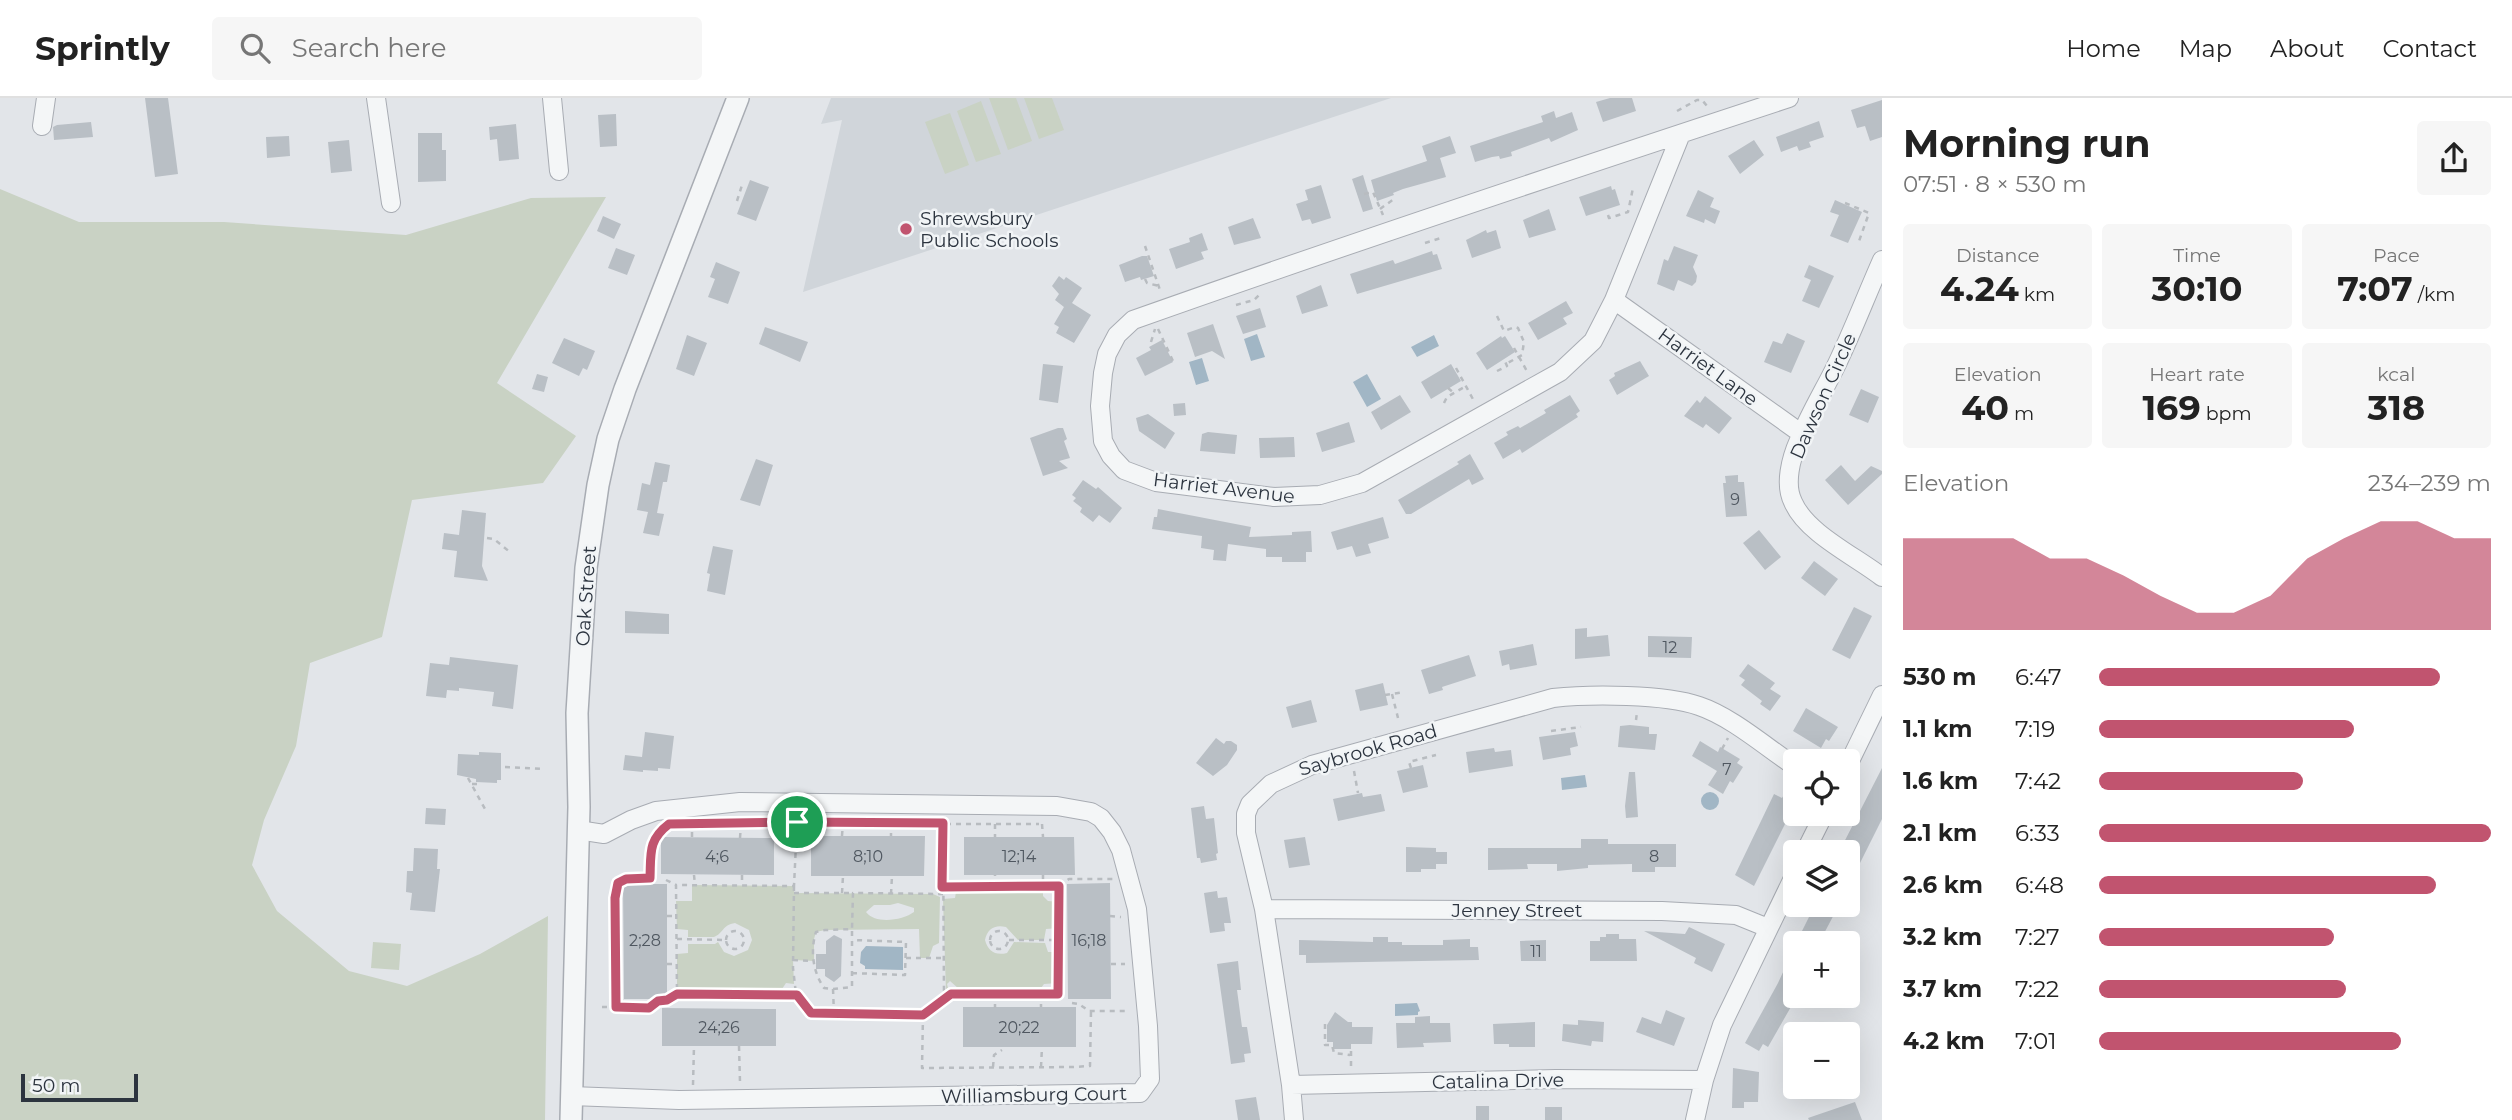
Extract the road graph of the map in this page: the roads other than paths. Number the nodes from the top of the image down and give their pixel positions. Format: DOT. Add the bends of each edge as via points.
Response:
graph roads {
  1 [pos="46,98"];
  2 [pos="376,98"];
  3 [pos="552,98"];
  4 [pos="738,98"];
  5 [pos="1789,98"];
  6 [pos="42,127"];
  7 [pos="1681,134"];
  8 [pos="559,171"];
  9 [pos="391,204"];
  10 [pos="1882,260"];
  11 [pos="1614,300"];
  12 [pos="1802,434"];
  13 [pos="1882,577"];
  14 [pos="1881,699"];
  15 [pos="1856,749"];
  16 [pos="1783,758"];
  17 [pos="578,830"];
  18 [pos="1783,898"];
  19 [pos="1264,909"];
  20 [pos="1768,928"];
  21 [pos="1704,1080"];
  22 [pos="1291,1085"];
  23 [pos="571,1096"];
  24 [pos="570,1120"];
  25 [pos="1294,1120"];
  26 [pos="1695,1120"];
  1 -- 6 [label="street"];
  2 -- 9 [label="street"];
  3 -- 8 [label="street"];
  4 -- 17 [label="street, Oak Street" via="605,451 586,575 577,713"];
  5 -- 7 [label="street, Harriet Avenue"];
  7 -- 11 [label="street, Harriet Avenue"];
  7 -- 11 [label="street, Harriet Avenue" via="1133,320 1117,335 1107,354 1100,406 1103,440 1124,470 1156,482 1274,497 1320,495 1371,479 1560,372 1593,341"];
  10 -- 12 [label="street, Dawson Circle"];
  11 -- 12 [label="street, Harriet Lane"];
  12 -- 13 [label="street, Dawson Circle" via="1788,479 1794,505 1813,528"];
  14 -- 15 [label="street"];
  16 -- 19 [label="street, Saybrook Road" via="1700,706 1583,695 1553,698 1350,754 1290,774 1250,804 1245,814 1246,833"];
  17 -- 23 [label="street, Oak Street"];
  17 -- 23 [label="street, Williamsburg Court" via="604,834 656,811 740,802 1057,806 1091,812 1101,818 1121,850 1137,909 1150,1079 1140,1093 692,1100"];
  18 -- 20 [label="street"];
  19 -- 20 [label="street, Jenney Street" via="1662,911 1736,915"];
  19 -- 22 [label="street, Saybrook Road"];
  20 -- 21 [label="street" via="1723,1023"];
  21 -- 22 [label="street, Catalina Drive"];
  21 -- 26 [label="street"];
  22 -- 25 [label="street, Saybrook Road"];
  23 -- 24 [label="street, Oak Street"];
}
